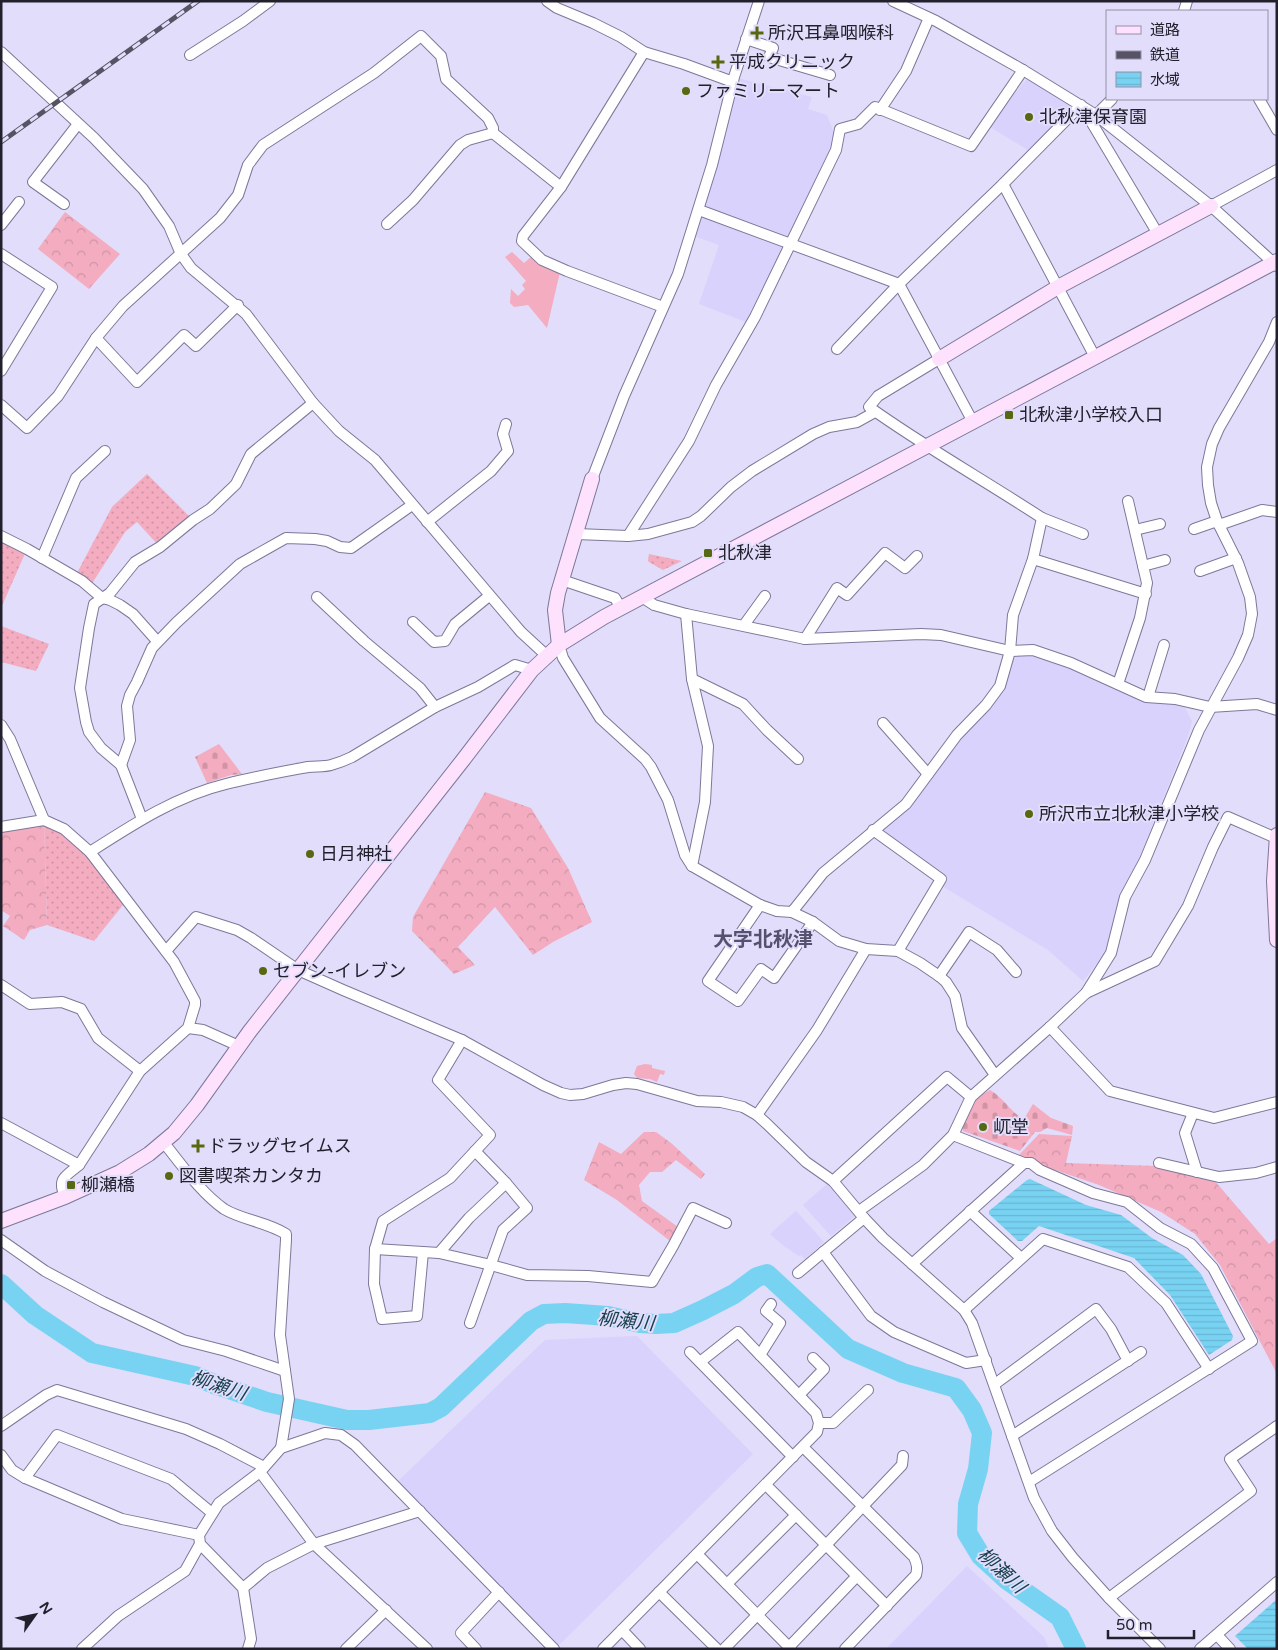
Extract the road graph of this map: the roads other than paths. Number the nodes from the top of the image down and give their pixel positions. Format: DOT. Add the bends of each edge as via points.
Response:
graph roads {
  1 [pos="270,1"];
  2 [pos="547,1"];
  3 [pos="759,1"];
  4 [pos="893,1"];
  5 [pos="930,18"];
  6 [pos="746,38"];
  7 [pos="1,52"];
  8 [pos="644,52"];
  9 [pos="190,55"];
  10 [pos="1022,70"];
  11 [pos="830,75"];
  12 [pos="733,82"];
  13 [pos="1111,100"];
  14 [pos="1260,100"];
  15 [pos="1081,105"];
  16 [pos="880,110"];
  17 [pos="1096,115"];
  18 [pos="78,124"];
  19 [pos="1277,130"];
  20 [pos="494,133"];
  21 [pos="1277,170"];
  22 [pos="1003,184"];
  23 [pos="561,187"];
  24 [pos="19,202"];
  25 [pos="64,204"];
  26 [pos="1211,206"];
  27 [pos="699,210"];
  28 [pos="387,224"];
  29 [pos="1,225"];
  30 [pos="1158,234"];
  31 [pos="791,243"];
  32 [pos="1,254"];
  33 [pos="181,254"];
  34 [pos="1276,264"];
  35 [pos="900,284"];
  36 [pos="1058,287"];
  37 [pos="238,305"];
  38 [pos="663,307"];
  39 [pos="1277,322"];
  40 [pos="96,338"];
  41 [pos="837,349"];
  42 [pos="1095,357"];
  43 [pos="939,359"];
  44 [pos="1,371"];
  45 [pos="313,403"];
  46 [pos="1,405"];
  47 [pos="875,412"];
  48 [pos="973,422"];
  49 [pos="506,424"];
  50 [pos="926,447"];
  51 [pos="105,451"];
  52 [pos="592,479"];
  53 [pos="1128,501"];
  54 [pos="412,505"];
  55 [pos="1277,512"];
  56 [pos="1042,518"];
  57 [pos="427,522"];
  58 [pos="1218,523"];
  59 [pos="1160,524"];
  60 [pos="1194,528"];
  61 [pos="1135,530"];
  62 [pos="576,534"];
  63 [pos="1083,534"];
  64 [pos="1,536"];
  65 [pos="628,536"];
  66 [pos="917,556"];
  67 [pos="42,558"];
  68 [pos="1236,558"];
  69 [pos="1033,559"];
  70 [pos="1165,560"];
  71 [pos="1143,566"];
  72 [pos="1200,571"];
  73 [pos="562,580"];
  74 [pos="1146,594"];
  75 [pos="489,596"];
  76 [pos="765,596"];
  77 [pos="316,597"];
  78 [pos="642,597"];
  79 [pos="102,598"];
  80 [pos="621,608"];
  81 [pos="686,614"];
  82 [pos="413,622"];
  83 [pos="744,625"];
  84 [pos="805,639"];
  85 [pos="157,641"];
  86 [pos="558,645"];
  87 [pos="1164,645"];
  88 [pos="1010,651"];
  89 [pos="546,655"];
  90 [pos="532,670"];
  91 [pos="692,679"];
  92 [pos="1118,684"];
  93 [pos="1148,697"];
  94 [pos="435,707"];
  95 [pos="1210,707"];
  96 [pos="1277,710"];
  97 [pos="883,724"];
  98 [pos="1,725"];
  99 [pos="798,759"];
  100 [pos="121,765"];
  101 [pos="928,774"];
  102 [pos="142,819"];
  103 [pos="44,820"];
  104 [pos="1,827"];
  105 [pos="873,830"];
  106 [pos="1276,837"];
  107 [pos="90,852"];
  108 [pos="692,866"];
  109 [pos="760,905"];
  110 [pos="792,912"];
  111 [pos="813,922"];
  112 [pos="1277,940"];
  113 [pos="866,949"];
  114 [pos="166,950"];
  115 [pos="898,952"];
  116 [pos="298,970"];
  117 [pos="1016,972"];
  118 [pos="939,976"];
  119 [pos="1,985"];
  120 [pos="1086,992"];
  121 [pos="1050,1027"];
  122 [pos="188,1028"];
  123 [pos="462,1040"];
  124 [pos="239,1046"];
  125 [pos="140,1071"];
  126 [pos="995,1075"];
  127 [pos="970,1096"];
  128 [pos="1277,1102"];
  129 [pos="1193,1113"];
  130 [pos="757,1115"];
  131 [pos="1,1123"];
  132 [pos="952,1135"];
  133 [pos="164,1143"];
  134 [pos="475,1151"];
  135 [pos="1159,1162"];
  136 [pos="1024,1163"];
  137 [pos="79,1165"];
  138 [pos="1277,1167"];
  139 [pos="1197,1172"];
  140 [pos="833,1181"];
  141 [pos="506,1183"];
  142 [pos="65,1197"];
  143 [pos="970,1211"];
  144 [pos="861,1215"];
  145 [pos="1,1222"];
  146 [pos="726,1223"];
  147 [pos="1,1240"];
  148 [pos="375,1249"];
  149 [pos="423,1252"];
  150 [pos="823,1252"];
  151 [pos="438,1253"];
  152 [pos="1021,1258"];
  153 [pos="912,1264"];
  154 [pos="491,1265"];
  155 [pos="798,1273"];
  156 [pos="771,1304"];
  157 [pos="964,1310"];
  158 [pos="470,1322"];
  159 [pos="690,1352"];
  160 [pos="1141,1352"];
  161 [pos="760,1355"];
  162 [pos="813,1358"];
  163 [pos="986,1360"];
  164 [pos="1128,1361"];
  165 [pos="700,1362"];
  166 [pos="1209,1369"];
  167 [pos="285,1372"];
  168 [pos="995,1384"];
  169 [pos="868,1390"];
  170 [pos="799,1395"];
  171 [pos="819,1423"];
  172 [pos="1,1426"];
  173 [pos="1277,1426"];
  174 [pos="1012,1436"];
  175 [pos="803,1447"];
  176 [pos="281,1448"];
  177 [pos="1,1456"];
  178 [pos="903,1456"];
  179 [pos="793,1457"];
  180 [pos="262,1470"];
  181 [pos="24,1478"];
  182 [pos="1028,1482"];
  183 [pos="766,1485"];
  184 [pos="863,1507"];
  185 [pos="420,1511"];
  186 [pos="212,1513"];
  187 [pos="796,1516"];
  188 [pos="199,1539"];
  189 [pos="314,1544"];
  190 [pos="826,1545"];
  191 [pos="697,1554"];
  192 [pos="858,1576"];
  193 [pos="1277,1582"];
  194 [pos="727,1584"];
  195 [pos="243,1588"];
  196 [pos="499,1592"];
  197 [pos="659,1592"];
  198 [pos="1109,1598"];
  199 [pos="887,1606"];
  200 [pos="386,1610"];
  201 [pos="757,1615"];
  202 [pos="622,1630"];
  203 [pos="1217,1635"];
  204 [pos="790,1648"];
  205 [pos="82,1649"];
  206 [pos="248,1649"];
  207 [pos="346,1649"];
  208 [pos="427,1649"];
  209 [pos="476,1649"];
  210 [pos="554,1649"];
  211 [pos="603,1649"];
  212 [pos="640,1649"];
  213 [pos="717,1649"];
  214 [pos="724,1649"];
  215 [pos="844,1649"];
  216 [pos="1160,1649"];
  217 [pos="1200,1649"];
  218 [pos="1230,1649"];
  1 -- 9 [label="street"];
  2 -- 8 [label="street" via="621,37"];
  3 -- 6 [label="street"];
  4 -- 5 [label="street"];
  5 -- 10 [label="street"];
  5 -- 16 [label="street" via="906,71"];
  6 -- 11 [label="street" via="773,48 769,57"];
  6 -- 12 [label="street"];
  7 -- 18 [label="street"];
  8 -- 12 [label="street"];
  8 -- 23 [label="street"];
  10 -- 15 [label="street"];
  10 -- 16 [label="street" via="971,146"];
  12 -- 27 [label="street"];
  13 -- 17 [label="street"];
  14 -- 19 [label="street"];
  15 -- 17 [label="street"];
  15 -- 22 [label="street"];
  15 -- 30 [label="street"];
  16 -- 31 [label="street" via="874,107 858,124 840,129 836,150"];
  17 -- 26 [label="street"];
  18 -- 25 [label="street" via="33,182"];
  18 -- 33 [label="street" via="144,189 170,226"];
  20 -- 23 [label="street"];
  20 -- 28 [label="street" via="460,145 413,200"];
  20 -- 33 [label="street" via="488,118 446,79 441,56 421,36 374,73 263,145 248,165 238,195 220,218"];
  21 -- 26 [label="street"];
  22 -- 35 [label="street"];
  22 -- 36 [label="street"];
  23 -- 38 [label="street" via="522,241 542,260"];
  24 -- 29 [label="street"];
  26 -- 30 [label="street"];
  26 -- 34 [label="street"];
  27 -- 31 [label="street"];
  27 -- 38 [label="street" via="678,274"];
  30 -- 36 [label="street"];
  31 -- 35 [label="street"];
  31 -- 65 [label="street" via="756,317 716,385 689,442"];
  32 -- 44 [label="street" via="52,287"];
  33 -- 37 [label="street" via="191,268"];
  33 -- 40 [label="street" via="123,306"];
  34 -- 42 [label="street"];
  35 -- 41 [label="street"];
  35 -- 43 [label="street"];
  36 -- 42 [label="street"];
  36 -- 43 [label="street"];
  37 -- 40 [label="street" via="196,346 184,335 137,382"];
  37 -- 45 [label="street"];
  38 -- 52 [label="street"];
  39 -- 58 [label="street" via="1212,444 1207,467 1208,485"];
  40 -- 46 [label="street" via="58,396 27,428"];
  42 -- 48 [label="street"];
  43 -- 47 [label="street" via="878,396 869,407"];
  43 -- 48 [label="street"];
  45 -- 54 [label="street" via="339,431 375,460"];
  45 -- 79 [label="street" via="251,454 236,484 210,509 135,562 110,593"];
  47 -- 50 [label="street"];
  47 -- 65 [label="street" via="857,422 829,427 813,434 752,471 692,522"];
  48 -- 50 [label="street"];
  49 -- 57 [label="street" via="503,434 508,451 491,471"];
  50 -- 56 [label="street"];
  50 -- 78 [label="street"];
  51 -- 67 [label="street" via="76,478"];
  52 -- 62 [label="street"];
  53 -- 61 [label="street"];
  54 -- 57 [label="street"];
  54 -- 85 [label="street" via="351,548 315,539 286,538 277,542 240,564"];
  55 -- 58 [label="street" via="1262,510"];
  56 -- 63 [label="street"];
  56 -- 69 [label="street"];
  57 -- 75 [label="street"];
  58 -- 60 [label="street"];
  58 -- 68 [label="street"];
  59 -- 61 [label="street"];
  61 -- 71 [label="street"];
  62 -- 65 [label="street"];
  62 -- 73 [label="street"];
  64 -- 67 [label="street"];
  66 -- 84 [label="street" via="905,568 885,552 847,595 837,588"];
  67 -- 79 [label="street" via="82,581"];
  68 -- 72 [label="street"];
  68 -- 95 [label="street" via="1250,597 1252,614 1248,635 1238,658"];
  69 -- 74 [label="street"];
  69 -- 88 [label="street" via="1013,616"];
  70 -- 71 [label="street"];
  71 -- 74 [label="street"];
  73 -- 80 [label="street" via="615,598"];
  73 -- 86 [label="street" via="555,610"];
  74 -- 92 [label="street"];
  75 -- 82 [label="street" via="455,624 445,641 434,642"];
  75 -- 89 [label="street"];
  76 -- 83 [label="street"];
  77 -- 94 [label="street" via="420,688"];
  78 -- 80 [label="street"];
  78 -- 81 [label="street" via="654,605"];
  79 -- 85 [label="street" via="132,614"];
  79 -- 100 [label="street" via="94,604 80,688 89,732 101,748"];
  80 -- 86 [label="street"];
  81 -- 83 [label="street"];
  81 -- 91 [label="street"];
  83 -- 84 [label="street"];
  84 -- 88 [label="street" via="940,635"];
  85 -- 100 [label="street" via="130,695 127,706 130,740"];
  86 -- 89 [label="street"];
  86 -- 108 [label="street" via="600,718 651,767 668,800 685,855"];
  87 -- 93 [label="street"];
  88 -- 92 [label="street" via="1033,650 1071,662"];
  88 -- 101 [label="street" via="1000,686"];
  89 -- 90 [label="street"];
  90 -- 94 [label="street" via="515,665"];
  90 -- 116 [label="street"];
  91 -- 99 [label="street" via="743,704"];
  91 -- 108 [label="street" via="708,746 705,802"];
  92 -- 93 [label="street"];
  93 -- 95 [label="street"];
  94 -- 102 [label="street" via="352,757 330,766 225,784 199,792"];
  95 -- 96 [label="street" via="1257,704"];
  95 -- 120 [label="street" via="1145,860 1125,897 1111,953"];
  97 -- 101 [label="street"];
  98 -- 103 [label="street"];
  100 -- 102 [label="street"];
  101 -- 105 [label="street" via="906,804"];
  102 -- 107 [label="street"];
  103 -- 104 [label="street"];
  103 -- 107 [label="street" via="64,829"];
  105 -- 110 [label="street" via="823,873"];
  105 -- 115 [label="street" via="941,879"];
  106 -- 112 [label="street"];
  106 -- 120 [label="street" via="1228,817 1188,906 1155,961"];
  107 -- 114 [label="street"];
  108 -- 109 [label="street"];
  109 -- 110 [label="street"];
  109 -- 111 [label="street" via="708,981 738,1001 761,969 774,978"];
  110 -- 111 [label="street"];
  111 -- 113 [label="street" via="839,941"];
  113 -- 115 [label="street"];
  113 -- 130 [label="street" via="817,1030"];
  114 -- 116 [label="street" via="196,917 237,930"];
  114 -- 122 [label="street" via="195,1001"];
  115 -- 118 [label="street"];
  116 -- 123 [label="street"];
  116 -- 124 [label="street"];
  117 -- 118 [label="street" via="997,950 969,932"];
  118 -- 126 [label="street" via="955,996 962,1028"];
  119 -- 125 [label="street" via="30,1004 62,1002 81,1009 98,1038"];
  120 -- 121 [label="street"];
  121 -- 126 [label="street"];
  121 -- 129 [label="street" via="1110,1091"];
  122 -- 124 [label="street" via="203,1030"];
  122 -- 125 [label="street"];
  123 -- 130 [label="street" via="561,1093 583,1094 613,1085 637,1084 697,1101 735,1104"];
  123 -- 134 [label="street" via="438,1080 490,1135"];
  124 -- 133 [label="street" via="197,1105"];
  125 -- 137 [label="street"];
  126 -- 127 [label="street"];
  127 -- 132 [label="street"];
  127 -- 140 [label="street" via="947,1077"];
  128 -- 129 [label="street" via="1214,1118"];
  129 -- 139 [label="street" via="1186,1133"];
  130 -- 140 [label="street" via="806,1162"];
  131 -- 137 [label="street"];
  132 -- 136 [label="street"];
  132 -- 144 [label="street" via="922,1165"];
  133 -- 142 [label="street" via="120,1172"];
  133 -- 167 [label="street" via="201,1189 225,1209 286,1234 280,1335"];
  134 -- 141 [label="street"];
  134 -- 148 [label="street" via="450,1178 383,1221"];
  135 -- 139 [label="street"];
  136 -- 143 [label="street"];
  136 -- 166 [label="street" via="1093,1194 1127,1202 1160,1228 1191,1244 1213,1268 1252,1341"];
  137 -- 142 [label="street" via="62,1181"];
  138 -- 139 [label="street" via="1219,1177"];
  140 -- 144 [label="street"];
  141 -- 151 [label="street"];
  141 -- 154 [label="street" via="527,1208 503,1230"];
  142 -- 145 [label="street"];
  143 -- 152 [label="street"];
  143 -- 153 [label="street"];
  144 -- 150 [label="street"];
  144 -- 153 [label="street"];
  146 -- 154 [label="street" via="693,1208 652,1282 527,1275"];
  147 -- 167 [label="street" via="44,1272 157,1328 183,1340"];
  148 -- 149 [label="street"];
  148 -- 149 [label="street" via="374,1284 382,1319 417,1316"];
  149 -- 151 [label="street"];
  150 -- 155 [label="street"];
  150 -- 163 [label="street" via="871,1316 894,1332 966,1363"];
  151 -- 154 [label="street"];
  152 -- 157 [label="street"];
  152 -- 166 [label="street" via="1043,1239 1128,1267 1166,1303"];
  153 -- 157 [label="street"];
  154 -- 158 [label="street"];
  156 -- 161 [label="street" via="766,1311 780,1323"];
  157 -- 163 [label="street"];
  159 -- 165 [label="street"];
  160 -- 164 [label="street"];
  161 -- 165 [label="street" via="738,1332"];
  161 -- 170 [label="street"];
  162 -- 170 [label="street" via="824,1368"];
  163 -- 168 [label="street"];
  164 -- 168 [label="street" via="1096,1309"];
  164 -- 174 [label="street"];
  165 -- 179 [label="street"];
  166 -- 182 [label="street"];
  167 -- 176 [label="street" via="289,1400"];
  168 -- 174 [label="street"];
  169 -- 171 [label="street" via="833,1422"];
  170 -- 171 [label="street" via="816,1413"];
  171 -- 175 [label="street" via="817,1432"];
  172 -- 180 [label="street" via="57,1390 186,1429 220,1444"];
  173 -- 198 [label="street" via="1230,1459 1251,1492"];
  174 -- 182 [label="street"];
  175 -- 179 [label="street"];
  175 -- 184 [label="street"];
  176 -- 180 [label="street"];
  176 -- 185 [label="street" via="325,1433 341,1435"];
  177 -- 181 [label="street" via="12,1470"];
  178 -- 184 [label="street" via="902,1465"];
  179 -- 183 [label="street"];
  180 -- 186 [label="street" via="219,1503"];
  180 -- 189 [label="street"];
  181 -- 186 [label="street" via="57,1435 171,1479"];
  181 -- 188 [label="street" via="122,1519"];
  182 -- 198 [label="street" via="1052,1531"];
  183 -- 187 [label="street"];
  183 -- 191 [label="street"];
  184 -- 190 [label="street"];
  184 -- 199 [label="street" via="917,1563 916,1575"];
  185 -- 189 [label="street"];
  185 -- 196 [label="street"];
  186 -- 188 [label="street"];
  187 -- 190 [label="street"];
  187 -- 194 [label="street"];
  188 -- 195 [label="street"];
  188 -- 205 [label="street" via="185,1571 118,1616"];
  189 -- 195 [label="street" via="267,1568"];
  189 -- 200 [label="street"];
  190 -- 192 [label="street"];
  190 -- 201 [label="street"];
  191 -- 194 [label="street"];
  191 -- 197 [label="street"];
  192 -- 199 [label="street"];
  192 -- 204 [label="street"];
  193 -- 203 [label="street"];
  194 -- 201 [label="street"];
  195 -- 206 [label="street" via="250,1639"];
  196 -- 209 [label="street" via="461,1632"];
  196 -- 210 [label="street"];
  197 -- 202 [label="street"];
  197 -- 213 [label="street"];
  198 -- 216 [label="street"];
  199 -- 215 [label="street"];
  200 -- 207 [label="street"];
  200 -- 208 [label="street"];
  201 -- 204 [label="street"];
  201 -- 214 [label="street"];
  202 -- 211 [label="street"];
  202 -- 212 [label="street"];
  203 -- 217 [label="street"];
  203 -- 218 [label="street"];
}
